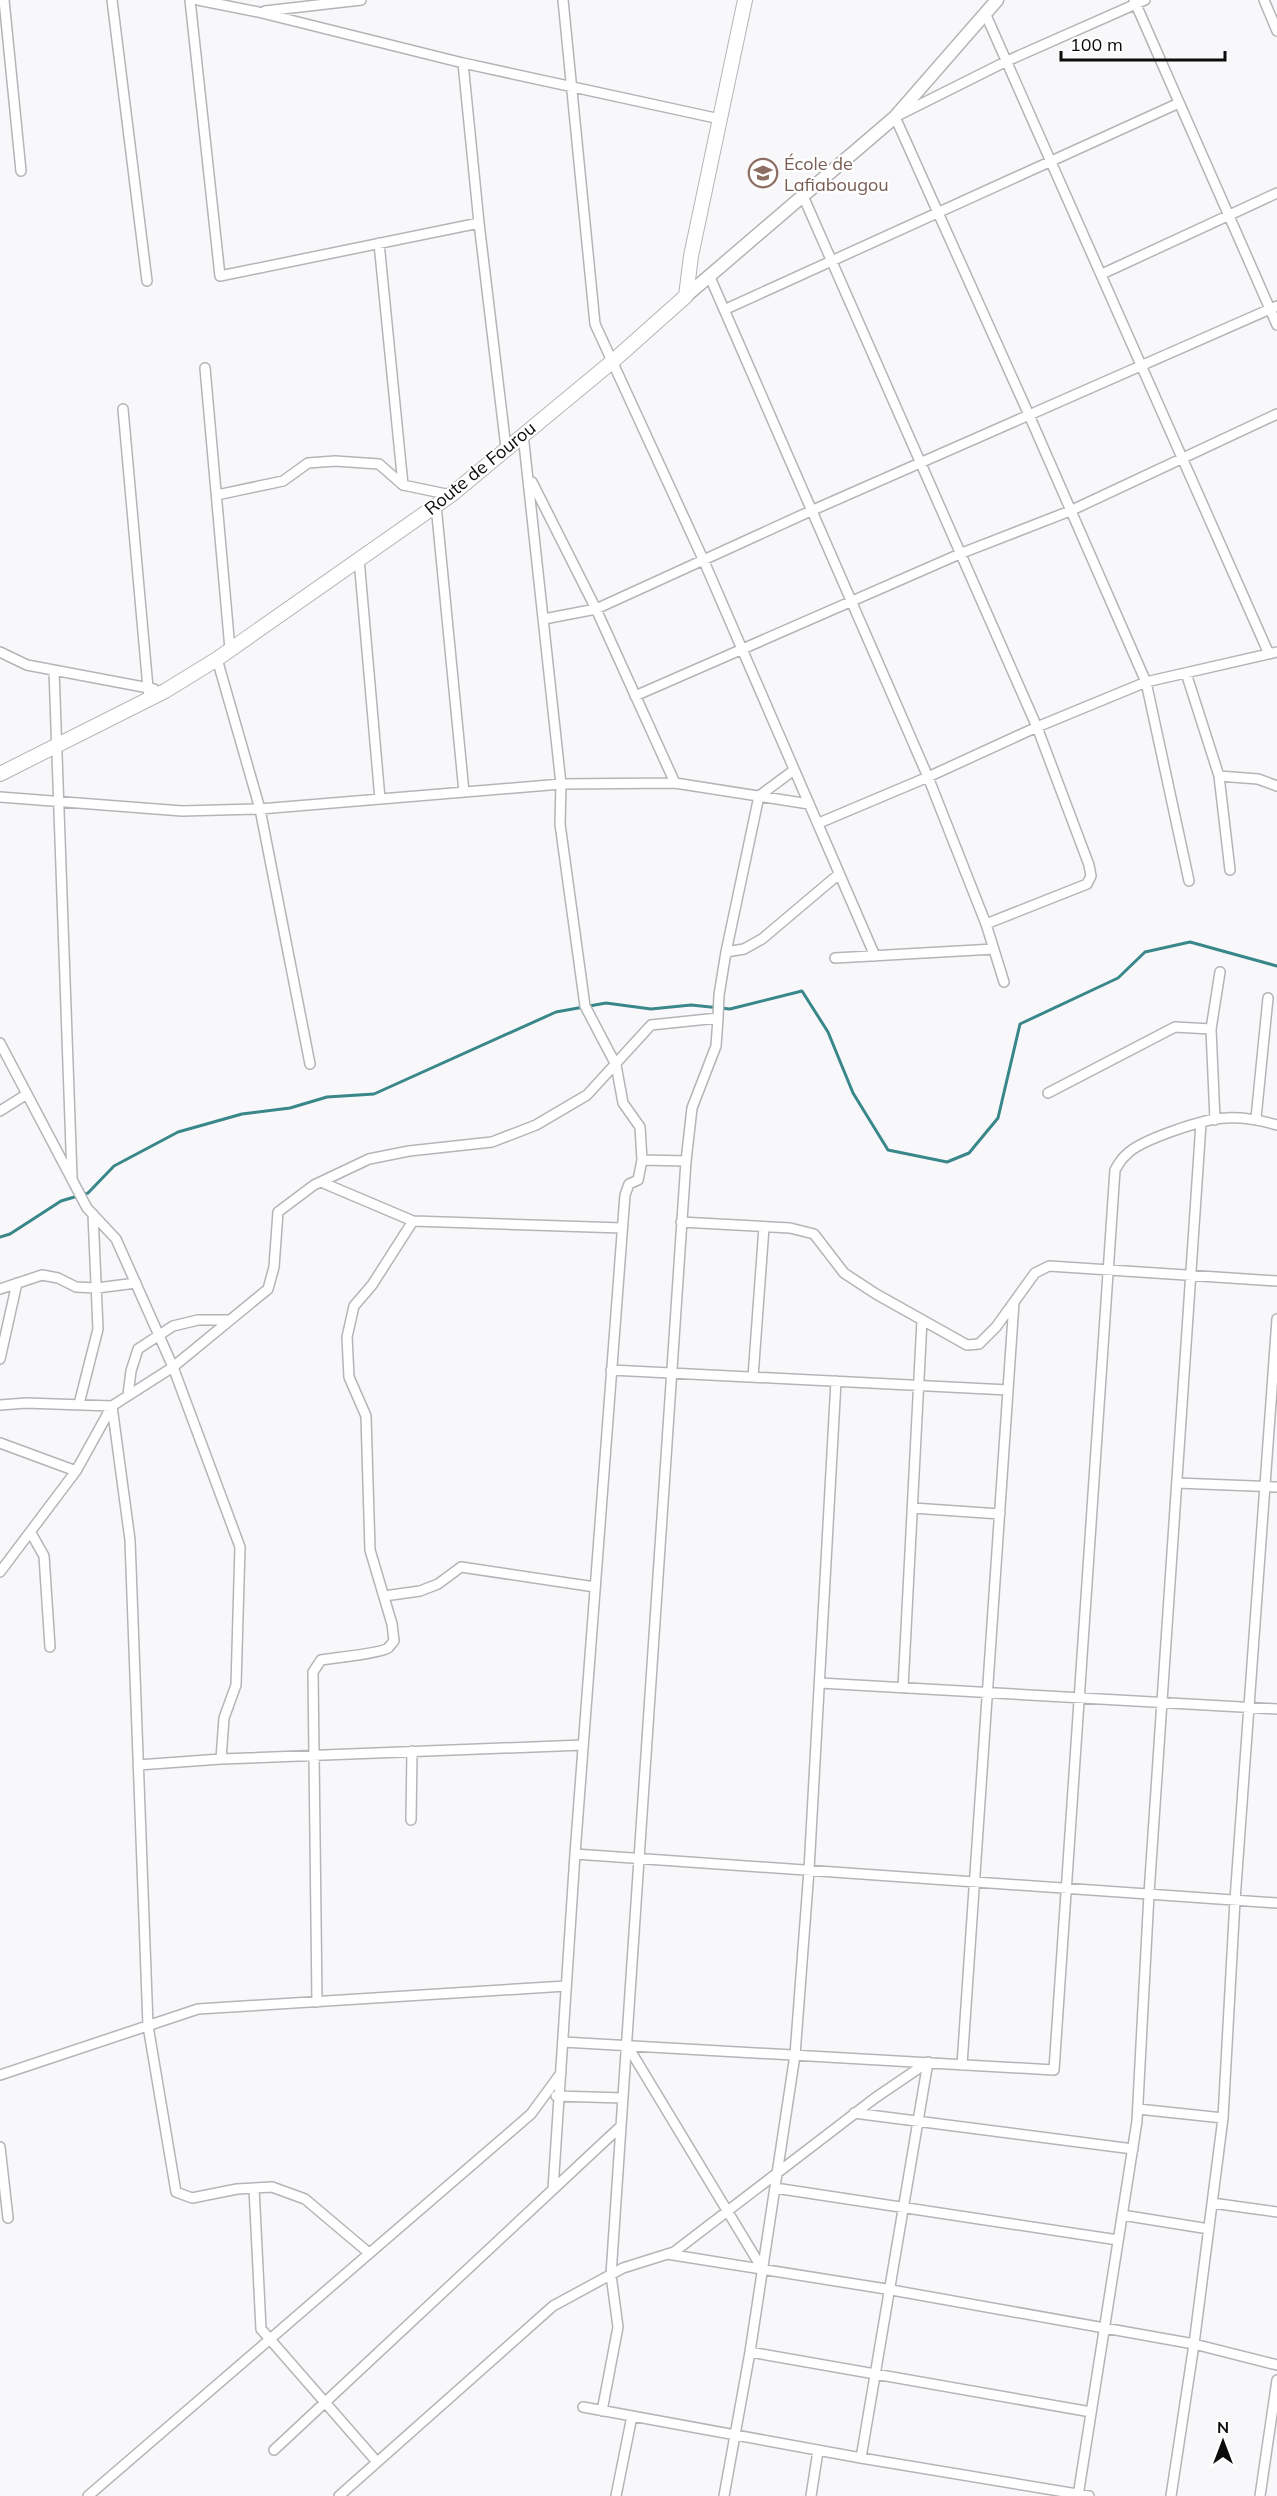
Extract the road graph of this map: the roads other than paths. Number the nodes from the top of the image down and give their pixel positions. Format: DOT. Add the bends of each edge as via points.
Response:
graph roads {
  1 [pos="4,0"];
  2 [pos="112,0"];
  3 [pos="190,0"];
  4 [pos="198,0"];
  5 [pos="361,0"];
  6 [pos="563,0"];
  7 [pos="745,0"];
  8 [pos="997,0"];
  9 [pos="1145,0"];
  10 [pos="1264,0"];
  11 [pos="1135,2"];
  12 [pos="258,12"];
  13 [pos="986,13"];
  14 [pos="1277,31"];
  15 [pos="1006,61"];
  16 [pos="464,63"];
  17 [pos="571,85"];
  18 [pos="1179,103"];
  19 [pos="895,117"];
  20 [pos="720,119"];
  21 [pos="1051,162"];
  22 [pos="21,171"];
  23 [pos="1277,193"];
  24 [pos="803,196"];
  25 [pos="939,212"];
  26 [pos="1227,215"];
  27 [pos="479,223"];
  28 [pos="379,243"];
  29 [pos="832,261"];
  30 [pos="710,274"];
  31 [pos="1101,274"];
  32 [pos="147,281"];
  33 [pos="686,296"];
  34 [pos="1274,307"];
  35 [pos="726,309"];
  36 [pos="1277,325"];
  37 [pos="613,361"];
  38 [pos="1142,366"];
  39 [pos="205,368"];
  40 [pos="123,409"];
  41 [pos="1277,414"];
  42 [pos="1029,415"];
  43 [pos="523,434"];
  44 [pos="506,448"];
  45 [pos="1185,459"];
  46 [pos="920,463"];
  47 [pos="528,474"];
  48 [pos="404,484"];
  49 [pos="216,495"];
  50 [pos="451,495"];
  51 [pos="436,505"];
  52 [pos="813,510"];
  53 [pos="1070,511"];
  54 [pos="962,553"];
  55 [pos="703,559"];
  56 [pos="359,560"];
  57 [pos="853,601"];
  58 [pos="596,609"];
  59 [pos="544,619"];
  60 [pos="230,649"];
  61 [pos="743,650"];
  62 [pos="0,652"];
  63 [pos="1273,653"];
  64 [pos="217,659"];
  65 [pos="54,670"];
  66 [pos="1186,673"];
  67 [pos="1146,682"];
  68 [pos="148,693"];
  69 [pos="635,696"];
  70 [pos="1037,727"];
  71 [pos="57,747"];
  72 [pos="794,770"];
  73 [pos="0,774"];
  74 [pos="1219,776"];
  75 [pos="928,777"];
  76 [pos="675,783"];
  77 [pos="561,784"];
  78 [pos="1277,786"];
  79 [pos="464,792"];
  80 [pos="759,796"];
  81 [pos="0,797"];
  82 [pos="380,799"];
  83 [pos="59,801"];
  84 [pos="809,804"];
  85 [pos="260,809"];
  86 [pos="819,823"];
  87 [pos="1230,870"];
  88 [pos="839,874"];
  89 [pos="1189,881"];
  90 [pos="986,924"];
  91 [pos="994,949"];
  92 [pos="726,952"];
  93 [pos="875,956"];
  94 [pos="835,958"];
  95 [pos="1220,972"];
  96 [pos="1004,982"];
  97 [pos="1268,998"];
  98 [pos="718,1017"];
  99 [pos="1211,1029"];
  100 [pos="0,1043"];
  101 [pos="309,1065"];
  102 [pos="616,1065"];
  103 [pos="1048,1093"];
  104 [pos="27,1094"];
  105 [pos="0,1111"];
  106 [pos="1256,1118"];
  107 [pos="1215,1120"];
  108 [pos="1201,1123"];
  109 [pos="1277,1125"];
  110 [pos="642,1160"];
  111 [pos="686,1161"];
  112 [pos="72,1179"];
  113 [pos="321,1182"];
  114 [pos="93,1214"];
  115 [pos="413,1221"];
  116 [pos="681,1222"];
  117 [pos="764,1227"];
  118 [pos="622,1228"];
  119 [pos="1108,1269"];
  120 [pos="1191,1276"];
  121 [pos="1277,1281"];
  122 [pos="17,1283"];
  123 [pos="136,1283"];
  124 [pos="97,1288"];
  125 [pos="0,1289"];
  126 [pos="1014,1302"];
  127 [pos="1277,1319"];
  128 [pos="229,1320"];
  129 [pos="922,1320"];
  130 [pos="159,1335"];
  131 [pos="0,1359"];
  132 [pos="173,1366"];
  133 [pos="611,1370"];
  134 [pos="671,1373"];
  135 [pos="753,1377"];
  136 [pos="836,1381"];
  137 [pos="919,1386"];
  138 [pos="1008,1390"];
  139 [pos="129,1395"];
  140 [pos="79,1404"];
  141 [pos="0,1405"];
  142 [pos="112,1406"];
  143 [pos="0,1443"];
  144 [pos="76,1471"];
  145 [pos="1177,1483"];
  146 [pos="1265,1487"];
  147 [pos="1277,1487"];
  148 [pos="913,1508"];
  149 [pos="1000,1514"];
  150 [pos="31,1533"];
  151 [pos="0,1572"];
  152 [pos="595,1587"];
  153 [pos="384,1596"];
  154 [pos="50,1647"];
  155 [pos="820,1683"];
  156 [pos="903,1688"];
  157 [pos="989,1693"];
  158 [pos="1078,1698"];
  159 [pos="1162,1702"];
  160 [pos="1249,1707"];
  161 [pos="1277,1709"];
  162 [pos="583,1745"];
  163 [pos="412,1751"];
  164 [pos="313,1757"];
  165 [pos="221,1759"];
  166 [pos="138,1765"];
  167 [pos="411,1820"];
  168 [pos="575,1854"];
  169 [pos="639,1858"];
  170 [pos="809,1870"];
  171 [pos="975,1882"];
  172 [pos="1065,1888"];
  173 [pos="1149,1894"];
  174 [pos="1235,1900"];
  175 [pos="1277,1903"];
  176 [pos="566,1986"];
  177 [pos="317,2002"];
  178 [pos="148,2026"];
  179 [pos="562,2042"];
  180 [pos="627,2044"];
  181 [pos="795,2055"];
  182 [pos="928,2062"];
  183 [pos="962,2065"];
  184 [pos="561,2073"];
  185 [pos="0,2075"];
  186 [pos="544,2095"];
  187 [pos="560,2096"];
  188 [pos="623,2098"];
  189 [pos="1138,2109"];
  190 [pos="854,2114"];
  191 [pos="1222,2118"];
  192 [pos="918,2121"];
  193 [pos="621,2126"];
  194 [pos="0,2147"];
  195 [pos="1133,2149"];
  196 [pos="777,2172"];
  197 [pos="254,2188"];
  198 [pos="775,2188"];
  199 [pos="553,2189"];
  200 [pos="1212,2203"];
  201 [pos="904,2208"];
  202 [pos="727,2211"];
  203 [pos="1277,2212"];
  204 [pos="1122,2215"];
  205 [pos="8,2218"];
  206 [pos="1209,2229"];
  207 [pos="1118,2240"];
  208 [pos="369,2253"];
  209 [pos="667,2254"];
  210 [pos="763,2270"];
  211 [pos="611,2275"];
  212 [pos="890,2291"];
  213 [pos="1103,2328"];
  214 [pos="270,2339"];
  215 [pos="1194,2344"];
  216 [pos="750,2352"];
  217 [pos="1277,2365"];
  218 [pos="876,2374"];
  219 [pos="1277,2380"];
  220 [pos="325,2402"];
  221 [pos="582,2407"];
  222 [pos="602,2411"];
  223 [pos="1091,2412"];
  224 [pos="632,2416"];
  225 [pos="736,2436"];
  226 [pos="274,2450"];
  227 [pos="818,2451"];
  228 [pos="861,2458"];
  229 [pos="377,2462"];
  230 [pos="1078,2495"];
  231 [pos="88,2496"];
  232 [pos="339,2496"];
  233 [pos="616,2496"];
  234 [pos="724,2496"];
  235 [pos="811,2496"];
  236 [pos="1089,2496"];
  237 [pos="1171,2496"];
  238 [pos="1260,2496"];
  1 -- 22 [label="street"];
  2 -- 32 [label="street"];
  3 -- 28 [label="street" via="220,276"];
  4 -- 12 [label="street"];
  5 -- 12 [label="street"];
  6 -- 17 [label="street"];
  7 -- 20 [label="main road"];
  8 -- 13 [label="street"];
  9 -- 11 [label="street"];
  10 -- 14 [label="street"];
  11 -- 15 [label="street"];
  11 -- 18 [label="street"];
  12 -- 16 [label="street"];
  13 -- 15 [label="street"];
  13 -- 19 [label="street"];
  15 -- 19 [label="street"];
  15 -- 21 [label="street"];
  16 -- 17 [label="street"];
  16 -- 27 [label="street"];
  17 -- 20 [label="street"];
  17 -- 37 [label="street" via="595,324"];
  18 -- 21 [label="street"];
  18 -- 26 [label="street"];
  19 -- 24 [label="street"];
  19 -- 25 [label="street"];
  20 -- 33 [label="main road"];
  21 -- 25 [label="street"];
  21 -- 31 [label="street"];
  23 -- 26 [label="street"];
  24 -- 29 [label="street"];
  24 -- 30 [label="street"];
  25 -- 29 [label="street"];
  25 -- 42 [label="street"];
  26 -- 31 [label="street"];
  26 -- 34 [label="street"];
  27 -- 28 [label="street"];
  27 -- 44 [label="street"];
  28 -- 48 [label="street"];
  29 -- 35 [label="street"];
  29 -- 46 [label="street"];
  30 -- 33 [label="street"];
  30 -- 35 [label="street"];
  31 -- 38 [label="street"];
  33 -- 37 [label="main road, Route de Fourou"];
  34 -- 36 [label="street"];
  34 -- 38 [label="street"];
  35 -- 52 [label="street"];
  37 -- 43 [label="main road, Route de Fourou"];
  37 -- 55 [label="street"];
  38 -- 42 [label="street"];
  38 -- 45 [label="street"];
  39 -- 49 [label="street"];
  40 -- 68 [label="street"];
  41 -- 45 [label="street"];
  42 -- 46 [label="street"];
  42 -- 53 [label="street"];
  43 -- 44 [label="main road, Route de Fourou"];
  43 -- 47 [label="street"];
  44 -- 50 [label="main road, Route de Fourou"];
  45 -- 53 [label="street"];
  45 -- 63 [label="street"];
  46 -- 52 [label="street"];
  46 -- 54 [label="street"];
  47 -- 58 [label="street"];
  47 -- 59 [label="street"];
  48 -- 49 [label="street" via="379,464 335,461 308,463 283,481"];
  48 -- 50 [label="street"];
  49 -- 60 [label="street"];
  50 -- 51 [label="main road, Route de Fourou"];
  51 -- 56 [label="main road, Route de Fourou"];
  51 -- 79 [label="street"];
  52 -- 55 [label="street"];
  52 -- 57 [label="street"];
  53 -- 54 [label="street"];
  53 -- 67 [label="street"];
  54 -- 57 [label="street"];
  54 -- 70 [label="street"];
  55 -- 58 [label="street"];
  55 -- 61 [label="street"];
  56 -- 60 [label="main road, Route de Fourou"];
  56 -- 82 [label="street"];
  57 -- 61 [label="street"];
  57 -- 75 [label="street"];
  58 -- 59 [label="street"];
  58 -- 69 [label="street"];
  59 -- 77 [label="street"];
  60 -- 64 [label="main road, Route de Fourou"];
  61 -- 69 [label="street"];
  61 -- 72 [label="street"];
  62 -- 65 [label="street" via="27,665"];
  63 -- 66 [label="street"];
  64 -- 68 [label="main road, Route de Fourou" via="165,691"];
  64 -- 85 [label="street"];
  65 -- 68 [label="street"];
  65 -- 71 [label="street"];
  66 -- 67 [label="street"];
  66 -- 74 [label="street"];
  67 -- 70 [label="street"];
  67 -- 89 [label="street"];
  68 -- 71 [label="main road, Route de Fourou"];
  69 -- 76 [label="street"];
  70 -- 75 [label="street"];
  70 -- 90 [label="street" via="1091,876 1087,884"];
  71 -- 73 [label="main road, Route de Fourou"];
  71 -- 83 [label="street"];
  72 -- 80 [label="street"];
  72 -- 84 [label="street"];
  74 -- 78 [label="street" via="1258,779"];
  74 -- 87 [label="street"];
  75 -- 86 [label="street"];
  75 -- 90 [label="street"];
  76 -- 77 [label="street"];
  76 -- 80 [label="street"];
  77 -- 79 [label="street"];
  77 -- 102 [label="street" via="560,824 585,1006"];
  79 -- 82 [label="street"];
  80 -- 84 [label="street"];
  80 -- 92 [label="street"];
  81 -- 83 [label="street"];
  82 -- 85 [label="street"];
  83 -- 85 [label="street" via="182,811"];
  83 -- 112 [label="street"];
  84 -- 86 [label="street"];
  85 -- 101 [label="street"];
  86 -- 88 [label="street"];
  88 -- 92 [label="street" via="762,939 744,950"];
  88 -- 93 [label="street"];
  90 -- 91 [label="street"];
  91 -- 93 [label="street"];
  91 -- 96 [label="street"];
  92 -- 98 [label="street"];
  93 -- 94 [label="street"];
  95 -- 99 [label="street"];
  97 -- 106 [label="street"];
  98 -- 102 [label="street" via="651,1025"];
  98 -- 111 [label="street" via="716,1046 692,1108"];
  99 -- 103 [label="street" via="1175,1027"];
  99 -- 107 [label="street"];
  100 -- 104 [label="street"];
  102 -- 110 [label="street" via="623,1103 640,1127"];
  102 -- 113 [label="street" via="587,1095 536,1125 492,1142 369,1159"];
  104 -- 105 [label="street"];
  104 -- 112 [label="street"];
  106 -- 107 [label="street"];
  106 -- 109 [label="street"];
  107 -- 108 [label="street"];
  108 -- 119 [label="street" via="1127,1153 1115,1170"];
  108 -- 120 [label="street"];
  110 -- 111 [label="street"];
  110 -- 118 [label="street" via="638,1180 628,1184"];
  111 -- 116 [label="street"];
  112 -- 114 [label="street"];
  113 -- 115 [label="street"];
  113 -- 128 [label="street" via="278,1212 274,1267 268,1289"];
  114 -- 123 [label="street" via="116,1239"];
  114 -- 124 [label="street"];
  115 -- 118 [label="street"];
  115 -- 153 [label="street" via="354,1306 347,1337 349,1377 366,1416 370,1550"];
  116 -- 117 [label="street"];
  116 -- 134 [label="street"];
  117 -- 129 [label="street" via="814,1234 844,1273"];
  117 -- 135 [label="street"];
  118 -- 133 [label="street"];
  119 -- 120 [label="street"];
  119 -- 126 [label="street" via="1049,1266 1035,1273"];
  119 -- 158 [label="street"];
  120 -- 121 [label="street"];
  120 -- 145 [label="street"];
  122 -- 124 [label="street" via="42,1275 76,1287"];
  122 -- 125 [label="street"];
  122 -- 131 [label="street"];
  123 -- 124 [label="street"];
  123 -- 130 [label="street"];
  124 -- 140 [label="street" via="98,1329"];
  126 -- 129 [label="street" via="979,1344 967,1345"];
  126 -- 138 [label="street"];
  127 -- 146 [label="street"];
  128 -- 130 [label="street" via="198,1320 173,1326"];
  128 -- 132 [label="street"];
  129 -- 137 [label="street"];
  130 -- 132 [label="street"];
  130 -- 139 [label="street" via="138,1349"];
  132 -- 139 [label="street"];
  132 -- 165 [label="street" via="240,1547 236,1685 224,1718"];
  133 -- 134 [label="street"];
  133 -- 152 [label="street"];
  134 -- 135 [label="street"];
  134 -- 169 [label="street"];
  135 -- 136 [label="street"];
  136 -- 137 [label="street"];
  136 -- 155 [label="street"];
  137 -- 138 [label="street"];
  137 -- 148 [label="street"];
  138 -- 149 [label="street"];
  139 -- 142 [label="street"];
  140 -- 141 [label="street"];
  140 -- 142 [label="street"];
  142 -- 144 [label="street"];
  142 -- 166 [label="street" via="130,1540"];
  143 -- 144 [label="street"];
  144 -- 150 [label="street"];
  145 -- 146 [label="street"];
  145 -- 159 [label="street"];
  146 -- 147 [label="street"];
  146 -- 160 [label="street"];
  148 -- 149 [label="street"];
  148 -- 156 [label="street"];
  149 -- 157 [label="street"];
  150 -- 151 [label="street"];
  150 -- 154 [label="street" via="44,1556"];
  152 -- 153 [label="street" via="461,1567 438,1584 420,1591"];
  152 -- 162 [label="street"];
  153 -- 164 [label="street" via="394,1641 388,1649 321,1660 313,1672"];
  155 -- 156 [label="street"];
  155 -- 170 [label="street"];
  156 -- 157 [label="street"];
  157 -- 158 [label="street"];
  157 -- 171 [label="street"];
  158 -- 159 [label="street"];
  158 -- 172 [label="street"];
  159 -- 160 [label="street"];
  159 -- 173 [label="street"];
  160 -- 161 [label="street"];
  160 -- 174 [label="street"];
  162 -- 163 [label="street"];
  162 -- 168 [label="street"];
  163 -- 164 [label="street"];
  163 -- 167 [label="street"];
  164 -- 165 [label="street"];
  164 -- 177 [label="street"];
  165 -- 166 [label="street"];
  166 -- 178 [label="street"];
  168 -- 169 [label="street"];
  168 -- 176 [label="street"];
  169 -- 170 [label="street"];
  169 -- 180 [label="street"];
  170 -- 171 [label="street"];
  170 -- 181 [label="street"];
  171 -- 172 [label="street"];
  171 -- 183 [label="street"];
  172 -- 173 [label="street"];
  172 -- 183 [label="street" via="1054,2070"];
  173 -- 174 [label="street"];
  173 -- 189 [label="street"];
  174 -- 175 [label="street"];
  174 -- 191 [label="street"];
  176 -- 177 [label="street"];
  176 -- 179 [label="street"];
  177 -- 178 [label="street" via="198,2009"];
  178 -- 185 [label="street"];
  178 -- 197 [label="street" via="176,2192 192,2198"];
  179 -- 180 [label="street"];
  179 -- 184 [label="street"];
  180 -- 181 [label="street"];
  180 -- 188 [label="street"];
  180 -- 202 [label="street"];
  181 -- 182 [label="street"];
  181 -- 196 [label="street"];
  182 -- 183 [label="street"];
  182 -- 190 [label="street"];
  182 -- 192 [label="street"];
  184 -- 186 [label="street"];
  184 -- 187 [label="street"];
  186 -- 187 [label="street"];
  186 -- 208 [label="street" via="531,2114"];
  187 -- 188 [label="street"];
  187 -- 199 [label="street"];
  188 -- 193 [label="street"];
  189 -- 191 [label="street"];
  189 -- 195 [label="street"];
  190 -- 192 [label="street"];
  190 -- 196 [label="street"];
  191 -- 200 [label="street"];
  192 -- 195 [label="street"];
  192 -- 201 [label="street"];
  193 -- 199 [label="street"];
  193 -- 211 [label="street"];
  194 -- 205 [label="street"];
  195 -- 204 [label="street"];
  196 -- 198 [label="street"];
  196 -- 202 [label="street"];
  197 -- 208 [label="street" via="272,2187 305,2199"];
  197 -- 214 [label="street" via="261,2329"];
  198 -- 201 [label="street"];
  198 -- 210 [label="street"];
  199 -- 220 [label="street"];
  200 -- 203 [label="street"];
  200 -- 206 [label="street"];
  201 -- 207 [label="street"];
  201 -- 212 [label="street"];
  202 -- 209 [label="street"];
  202 -- 210 [label="street"];
  204 -- 206 [label="street"];
  204 -- 207 [label="street"];
  206 -- 215 [label="street"];
  207 -- 213 [label="street"];
  208 -- 214 [label="street"];
  209 -- 210 [label="street"];
  209 -- 211 [label="street"];
  210 -- 212 [label="street"];
  210 -- 216 [label="street"];
  211 -- 222 [label="street" via="618,2327"];
  211 -- 229 [label="street" via="553,2307"];
  212 -- 213 [label="street"];
  212 -- 218 [label="street"];
  213 -- 215 [label="street"];
  213 -- 223 [label="street"];
  214 -- 220 [label="street"];
  214 -- 231 [label="street"];
  215 -- 217 [label="street"];
  215 -- 237 [label="street"];
  216 -- 218 [label="street"];
  216 -- 225 [label="street"];
  218 -- 223 [label="street"];
  218 -- 228 [label="street"];
  219 -- 238 [label="street"];
  220 -- 226 [label="street"];
  220 -- 229 [label="street"];
  221 -- 222 [label="street"];
  222 -- 224 [label="street"];
  223 -- 230 [label="street"];
  224 -- 225 [label="street"];
  224 -- 233 [label="street"];
  225 -- 227 [label="street"];
  225 -- 234 [label="street"];
  227 -- 228 [label="street"];
  227 -- 235 [label="street"];
  228 -- 230 [label="street"];
  229 -- 232 [label="street"];
  230 -- 236 [label="street"];
}
